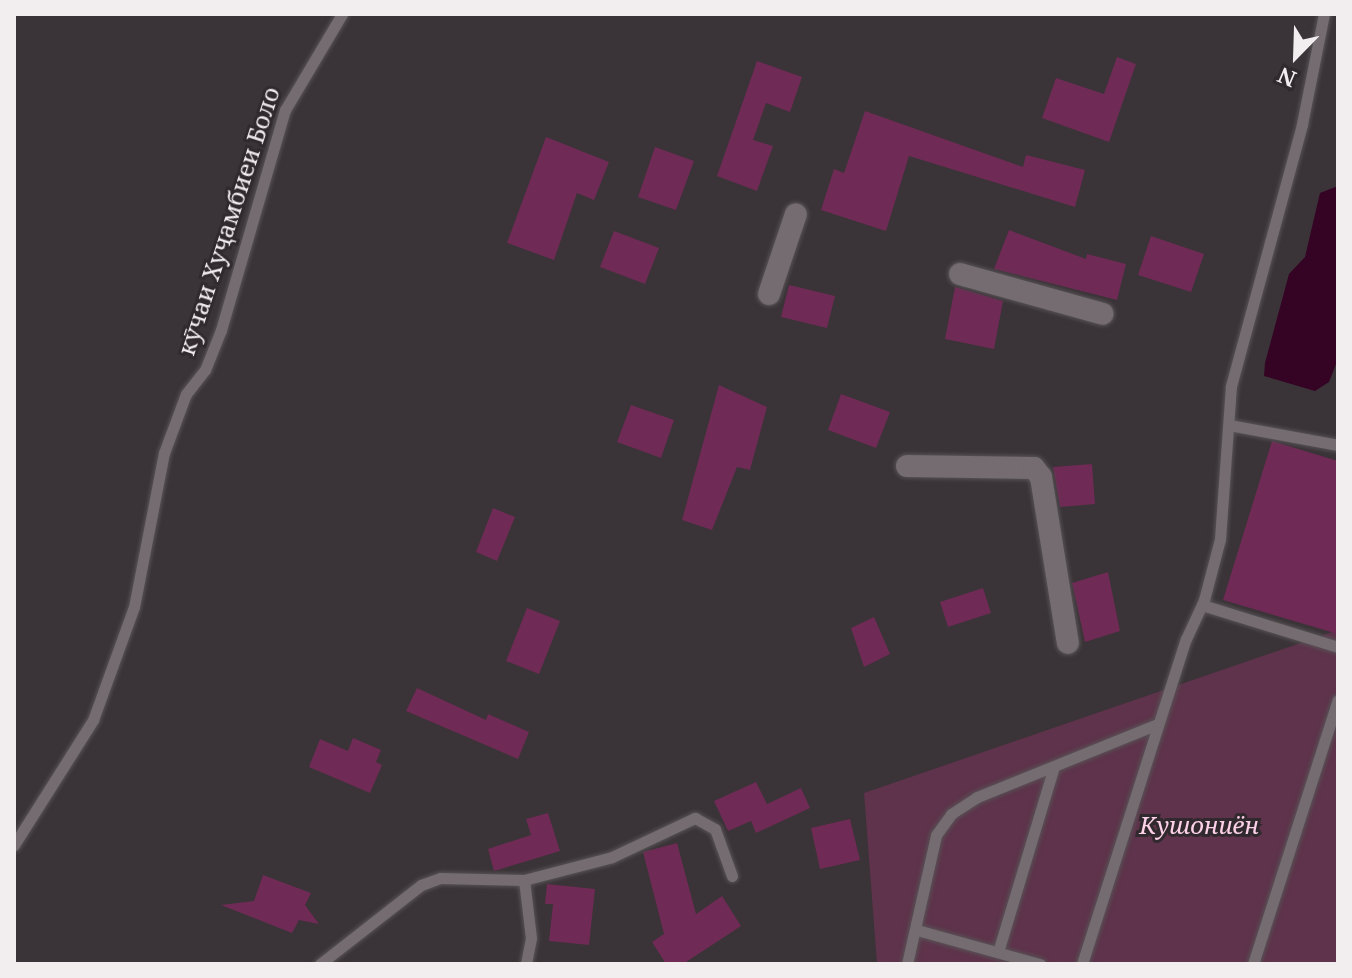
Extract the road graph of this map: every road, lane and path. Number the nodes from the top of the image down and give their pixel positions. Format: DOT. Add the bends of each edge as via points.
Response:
graph roads {
  1 [pos="342,14"];
  2 [pos="1324,14"];
  3 [pos="796,214"];
  4 [pos="960,274"];
  5 [pos="769,294"];
  6 [pos="1103,314"];
  7 [pos="1229,425"];
  8 [pos="1338,445"];
  9 [pos="907,466"];
  10 [pos="1202,605"];
  11 [pos="1068,643"];
  12 [pos="1338,647"];
  13 [pos="1338,700"];
  14 [pos="1158,724"];
  15 [pos="1054,766"];
  16 [pos="14,845"];
  17 [pos="732,876"];
  18 [pos="524,880"];
  19 [pos="917,930"];
  20 [pos="998,952"];
  21 [pos="320,964"];
  22 [pos="526,964"];
  23 [pos="907,964"];
  24 [pos="1040,964"];
  25 [pos="1082,964"];
  26 [pos="1253,964"];
  1 -- 16 [label="lane, кӯчаи Хуҷамбиеи Боло" via="285,110 221,330 205,370 186,394 168,442 134,607 93,720"];
  2 -- 7 [label="lane" via="1302,124 1231,386"];
  3 -- 5 [label="street"];
  4 -- 6 [label="street"];
  7 -- 8 [label="lane"];
  7 -- 10 [label="lane" via="1220,539"];
  9 -- 11 [label="street" via="1025,463 1034,468 1041,477"];
  10 -- 12 [label="lane"];
  10 -- 14 [label="lane"];
  13 -- 26 [label="lane"];
  14 -- 15 [label="lane"];
  14 -- 25 [label="lane"];
  15 -- 19 [label="lane" via="977,797 951,814 936,835"];
  15 -- 20 [label="lane"];
  17 -- 18 [label="lane" via="715,829 695,818 612,857"];
  18 -- 21 [label="lane" via="440,878 421,885"];
  18 -- 22 [label="lane" via="531,938"];
  19 -- 20 [label="lane"];
  19 -- 23 [label="lane"];
  20 -- 24 [label="lane"];
}
